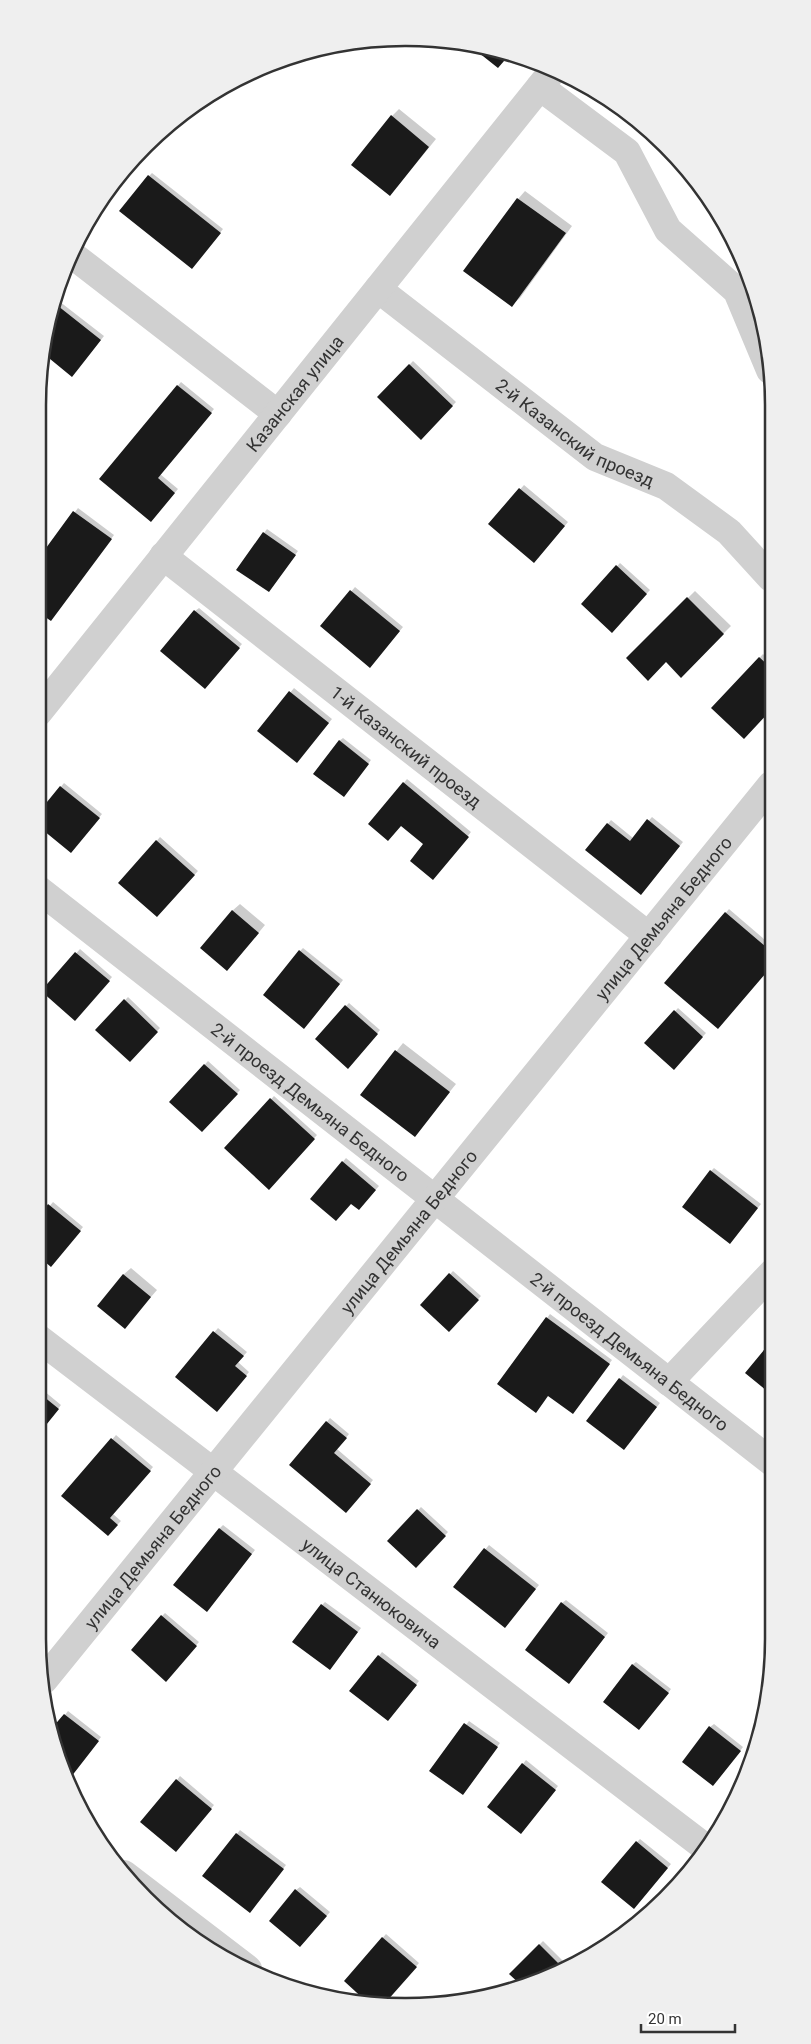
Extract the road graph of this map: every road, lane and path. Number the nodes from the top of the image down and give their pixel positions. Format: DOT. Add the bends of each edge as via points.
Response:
graph roads {
  1 [pos="545,80"];
  2 [pos="78,259"];
  3 [pos="378,288"];
  4 [pos="743,289"];
  5 [pos="757,332"];
  6 [pos="278,414"];
  7 [pos="163,556"];
  8 [pos="765,572"];
  9 [pos="46,703"];
  10 [pos="765,792"];
  11 [pos="46,895"];
  12 [pos="649,936"];
  13 [pos="435,1199"];
  14 [pos="765,1280"];
  15 [pos="46,1344"];
  16 [pos="669,1382"];
  17 [pos="765,1457"];
  18 [pos="213,1472"];
  19 [pos="48,1675"];
  20 [pos="700,1844"];
  21 [pos="165,1905"];
  22 [pos="208,1938"];
  1 -- 3 [label="street, Казанская улица"];
  1 -- 4 [label="street" via="627,152 668,230"];
  2 -- 6 [label="street"];
  3 -- 6 [label="street, Казанская улица"];
  3 -- 8 [label="street, 2-й Казанский проезд" via="595,457 666,486 728,532"];
  4 -- 5 [label="street"];
  6 -- 7 [label="street, Казанская улица"];
  7 -- 9 [label="street, Казанская улица"];
  7 -- 12 [label="street, 1-й Казанский проезд"];
  10 -- 12 [label="street, улица Демьяна Бедного"];
  11 -- 13 [label="street, 2-й проезд Демьяна Бедного"];
  12 -- 13 [label="street, улица Демьяна Бедного"];
  13 -- 16 [label="street, 2-й проезд Демьяна Бедного"];
  13 -- 18 [label="street, улица Демьяна Бедного"];
  14 -- 16 [label="street"];
  15 -- 18 [label="street, улица Станюковича"];
  16 -- 17 [label="street, 2-й проезд Демьяна Бедного"];
  18 -- 19 [label="street, улица Демьяна Бедного"];
  18 -- 20 [label="street, улица Станюковича"];
  21 -- 22 [label="street"];
}
